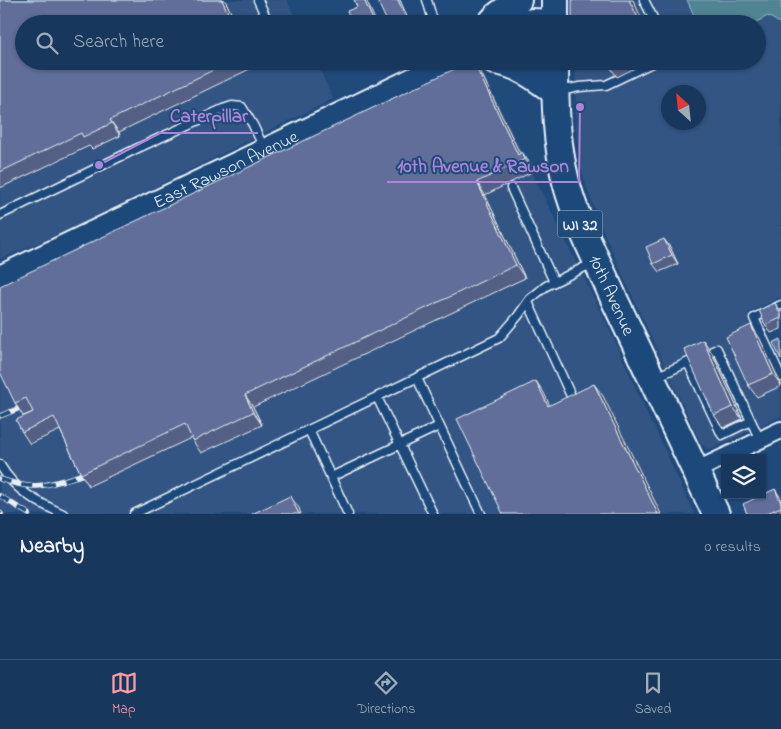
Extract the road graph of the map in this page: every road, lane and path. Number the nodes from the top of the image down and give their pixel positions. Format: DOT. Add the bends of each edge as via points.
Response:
graph roads {
  1 [pos="258,0"];
  2 [pos="427,0"];
  3 [pos="518,0"];
  4 [pos="644,0"];
  5 [pos="265,15"];
  6 [pos="431,15"];
  7 [pos="498,15"];
  8 [pos="652,15"];
  9 [pos="432,70"];
  10 [pos="523,70"];
  11 [pos="555,70"];
  12 [pos="637,70"];
  13 [pos="555,92"];
  14 [pos="265,150"];
  15 [pos="511,188"];
  16 [pos="0,215"];
  17 [pos="597,261"];
  18 [pos="0,277"];
  19 [pos="554,282"];
  20 [pos="528,302"];
  21 [pos="781,305"];
  22 [pos="688,362"];
  23 [pos="781,377"];
  24 [pos="417,378"];
  25 [pos="652,379"];
  26 [pos="571,396"];
  27 [pos="377,397"];
  28 [pos="751,421"];
  29 [pos="439,426"];
  30 [pos="308,430"];
  31 [pos="781,430"];
  32 [pos="760,440"];
  33 [pos="400,444"];
  34 [pos="0,465"];
  35 [pos="695,471"];
  36 [pos="331,477"];
  37 [pos="63,514"];
  38 [pos="134,514"];
  39 [pos="348,514"];
  40 [pos="433,514"];
  41 [pos="481,514"];
  42 [pos="716,514"];
  1 -- 5 [label="lane"];
  2 -- 6 [label="lane"];
  3 -- 7 [label="main road"];
  4 -- 8 [label="lane"];
  9 -- 14 [label="main road, East Rawson Avenue"];
  10 -- 13 [label="main road"];
  11 -- 13 [label="main road, 10th Avenue / WI 32"];
  12 -- 13 [label="lane" via="606,85"];
  13 -- 17 [label="main road, 10th Avenue / WI 32" via="566,181 573,207"];
  14 -- 16 [label="lane" via="242,107 223,108"];
  14 -- 18 [label="main road, East Rawson Avenue"];
  15 -- 19 [label="lane"];
  17 -- 19 [label="lane"];
  17 -- 25 [label="main road, 10th Avenue / WI 32"];
  19 -- 20 [label="lane"];
  20 -- 24 [label="lane" via="499,338"];
  20 -- 26 [label="lane"];
  21 -- 23 [label="lane" via="754,318"];
  22 -- 25 [label="lane"];
  22 -- 28 [label="lane" via="717,349"];
  22 -- 28 [label="lane" via="722,435"];
  24 -- 27 [label="lane"];
  24 -- 29 [label="lane"];
  25 -- 35 [label="main road, 10th Avenue / WI 32"];
  27 -- 30 [label="lane"];
  27 -- 33 [label="lane"];
  28 -- 32 [label="lane"];
  29 -- 33 [label="lane"];
  29 -- 41 [label="lane"];
  30 -- 36 [label="lane"];
  30 -- 38 [label="lane"];
  31 -- 32 [label="street"];
  32 -- 35 [label="street"];
  33 -- 36 [label="lane"];
  33 -- 40 [label="lane"];
  34 -- 37 [label="lane" via="12,483 31,498"];
  35 -- 42 [label="main road, 10th Avenue / WI 32"];
  36 -- 39 [label="lane"];
}
